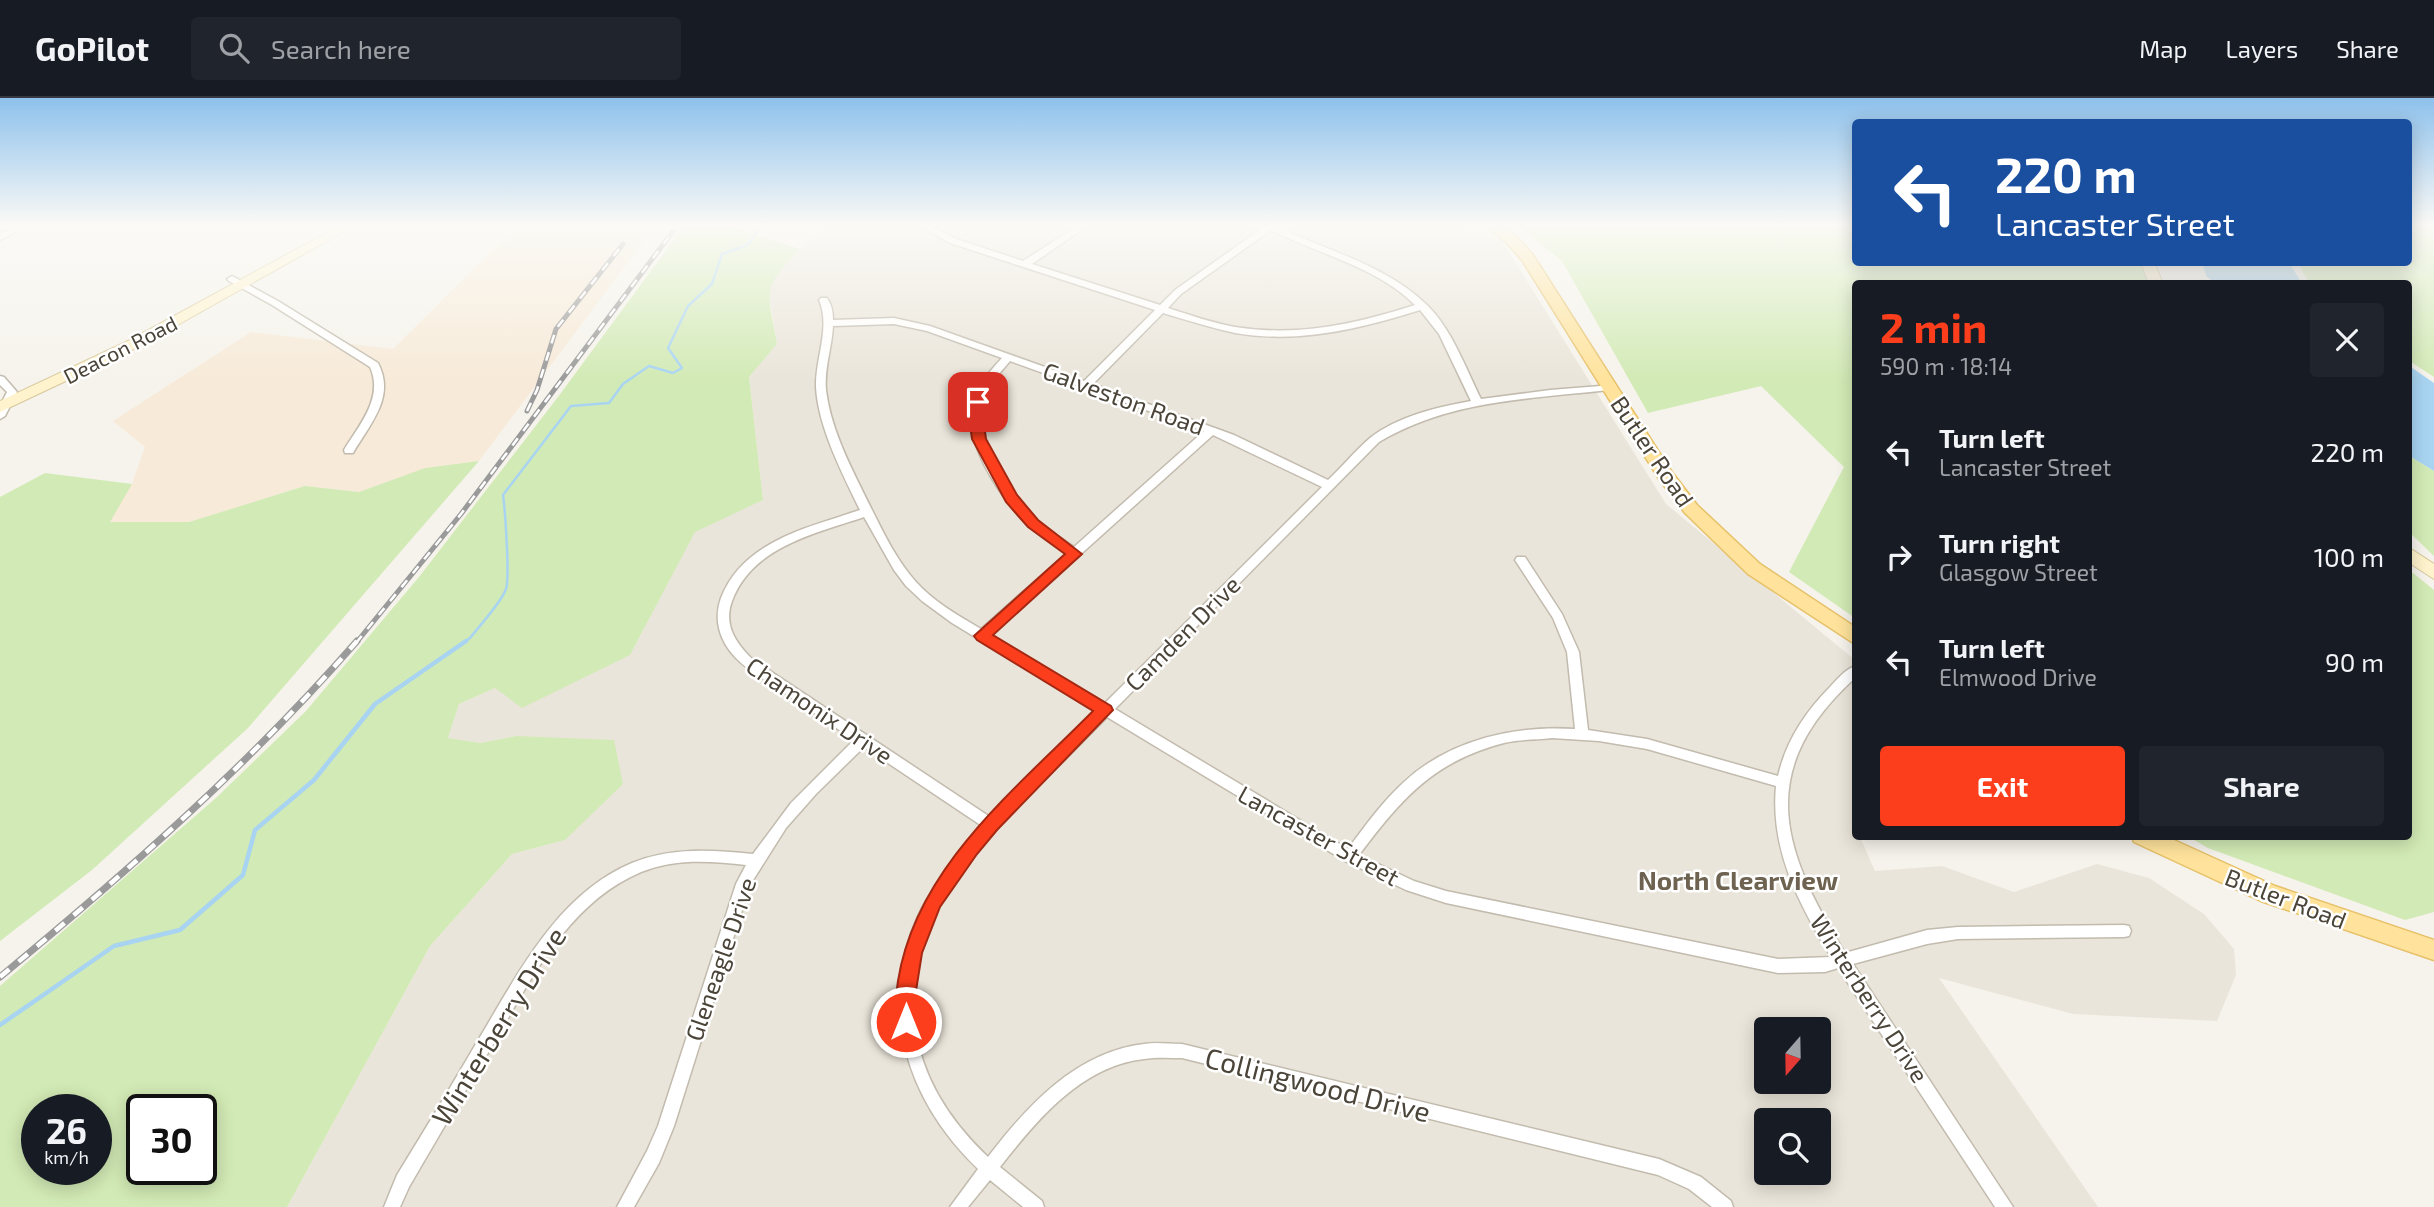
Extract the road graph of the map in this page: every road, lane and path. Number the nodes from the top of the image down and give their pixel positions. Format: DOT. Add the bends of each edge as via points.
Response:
graph roads {
  1 [pos="244,278"];
  2 [pos="245,278"];
  3 [pos="1067,278"];
  4 [pos="1198,278"];
  5 [pos="1384,278"];
  6 [pos="1540,278"];
  7 [pos="237,282"];
  8 [pos="824,300"];
  9 [pos="1423,306"];
  10 [pos="1160,308"];
  11 [pos="830,323"];
  12 [pos="1009,356"];
  13 [pos="0,379"];
  14 [pos="1086,384"];
  15 [pos="1609,387"];
  16 [pos="3,403"];
  17 [pos="1478,404"];
  18 [pos="1212,430"];
  19 [pos="349,450"];
  20 [pos="1328,485"];
  21 [pos="868,512"];
  22 [pos="1074,554"];
  23 [pos="2412,556"];
  24 [pos="1521,560"];
  25 [pos="2434,573"];
  26 [pos="1852,635"];
  27 [pos="982,636"];
  28 [pos="1852,674"];
  29 [pos="1105,710"];
  30 [pos="1582,733"];
  31 [pos="863,740"];
  32 [pos="1784,783"];
  33 [pos="991,825"];
  34 [pos="2151,840"];
  35 [pos="1350,857"];
  36 [pos="755,860"];
  37 [pos="2124,930"];
  38 [pos="2434,950"];
  39 [pos="1844,961"];
  40 [pos="989,1169"];
  41 [pos="392,1207"];
  42 [pos="625,1207"];
  43 [pos="958,1207"];
  44 [pos="1036,1207"];
  45 [pos="1725,1207"];
  46 [pos="2005,1207"];
  1 -- 7 [label="main road, Deacon Road"];
  2 -- 7 [label="main road, Deacon Road"];
  3 -- 10 [label="street"];
  4 -- 10 [label="street"];
  5 -- 9 [label="street"];
  6 -- 15 [label="main road, Butler Road"];
  7 -- 16 [label="main road, Deacon Road" via="104,359"];
  7 -- 19 [label="street" via="365,357 379,373 379,397"];
  8 -- 11 [label="street, Lancaster Street"];
  9 -- 10 [label="street" via="1347,328 1282,335 1229,329"];
  9 -- 17 [label="street" via="1439,327"];
  10 -- 14 [label="street"];
  11 -- 12 [label="street, Galveston Road" via="907,323"];
  11 -- 21 [label="street, Lancaster Street" via="821,371 824,407"];
  12 -- 14 [label="street, Galveston Road"];
  12 -- 22 [label="street" via="987,382 978,402 979,439 1021,511"];
  13 -- 16 [label="street"];
  14 -- 18 [label="street, Galveston Road"];
  15 -- 17 [label="street, Camden Drive"];
  15 -- 26 [label="main road, Butler Road" via="1669,482 1711,530 1783,591"];
  17 -- 20 [label="street, Camden Drive" via="1433,412 1388,430"];
  18 -- 20 [label="street, Galveston Road"];
  18 -- 22 [label="street"];
  20 -- 29 [label="street, Camden Drive"];
  21 -- 27 [label="street, Lancaster Street" via="908,582"];
  21 -- 31 [label="street, Chamonix Drive" via="761,554 731,587 722,621 740,655"];
  22 -- 27 [label="street"];
  23 -- 25 [label="main road"];
  24 -- 30 [label="street" via="1558,617 1573,652"];
  27 -- 29 [label="street, Lancaster Street"];
  28 -- 32 [label="street, Winterberry Drive" via="1827,695 1802,727"];
  29 -- 33 [label="street, Camden Drive"];
  29 -- 35 [label="street, Lancaster Street"];
  30 -- 32 [label="street" via="1652,745"];
  30 -- 35 [label="street" via="1512,737 1438,763 1394,800"];
  31 -- 33 [label="street, Chamonix Drive"];
  31 -- 36 [label="street, Gleneagle Drive" via="804,796"];
  32 -- 39 [label="street, Winterberry Drive" via="1782,817 1788,854 1807,900"];
  33 -- 40 [label="street, Camden Drive" via="950,877 922,925 912,953 906,997 910,1042 927,1092 957,1137"];
  34 -- 38 [label="main road, Butler Road" via="2269,894"];
  35 -- 39 [label="street, Lancaster Street" via="1446,897 1754,962 1802,967"];
  36 -- 41 [label="street, Winterberry Drive" via="698,856 656,861 620,875 570,913 531,966"];
  36 -- 42 [label="street, Gleneagle Drive" via="733,910 666,1126"];
  37 -- 39 [label="street, Lancaster Street" via="1958,933 1927,937"];
  39 -- 46 [label="street, Winterberry Drive"];
  40 -- 43 [label="street, Collingwood Drive"];
  40 -- 44 [label="street, Camden Drive"];
  40 -- 45 [label="street, Collingwood Drive" via="1068,1081 1123,1054 1162,1049 1659,1167 1695,1183"];
}
